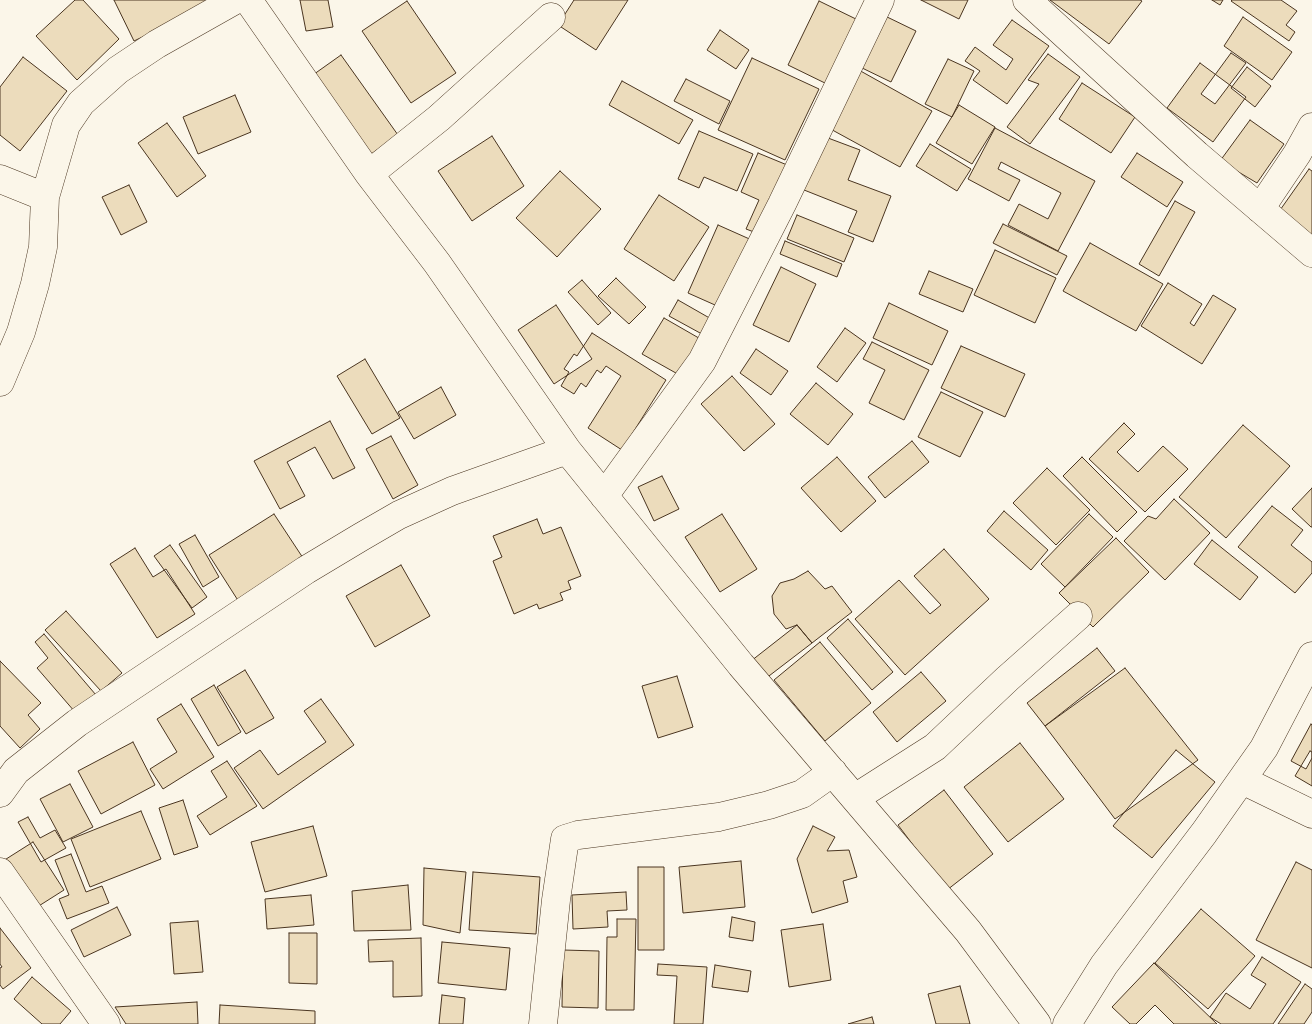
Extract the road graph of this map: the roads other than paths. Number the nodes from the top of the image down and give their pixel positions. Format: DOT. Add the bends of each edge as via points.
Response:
graph roads {
  1 [pos="235,0"];
  2 [pos="248,0"];
  3 [pos="880,0"];
  4 [pos="1027,0"];
  5 [pos="551,17"];
  6 [pos="1312,127"];
  7 [pos="369,174"];
  8 [pos="0,179"];
  9 [pos="45,197"];
  10 [pos="1260,209"];
  11 [pos="1312,253"];
  12 [pos="0,382"];
  13 [pos="567,450"];
  14 [pos="604,496"];
  15 [pos="1078,616"];
  16 [pos="1312,656"];
  17 [pos="833,772"];
  18 [pos="1242,780"];
  19 [pos="0,793"];
  20 [pos="854,798"];
  21 [pos="1312,814"];
  22 [pos="0,872"];
  23 [pos="106,1024"];
  24 [pos="543,1024"];
  25 [pos="1037,1024"];
  26 [pos="1067,1024"];
  1 -- 9 [label="street" via="118,70 81,103 66,125"];
  2 -- 7 [label="street"];
  3 -- 14 [label="street" via="702,361"];
  4 -- 10 [label="street"];
  5 -- 7 [label="street" via="439,118"];
  6 -- 10 [label="street"];
  7 -- 13 [label="street" via="437,263"];
  8 -- 9 [label="street"];
  9 -- 12 [label="street" via="43,247 35,284 21,332"];
  10 -- 11 [label="street"];
  13 -- 14 [label="street"];
  13 -- 19 [label="street" via="452,491 361,536 77,723 16,770"];
  14 -- 17 [label="street"];
  15 -- 20 [label="street" via="934,747"];
  16 -- 18 [label="street" via="1264,748"];
  17 -- 20 [label="street"];
  17 -- 24 [label="street" via="802,794 769,805 719,816 565,839"];
  18 -- 21 [label="street"];
  18 -- 26 [label="street" via="1104,965"];
  20 -- 25 [label="street" via="968,931"];
  22 -- 23 [label="street"];
}
